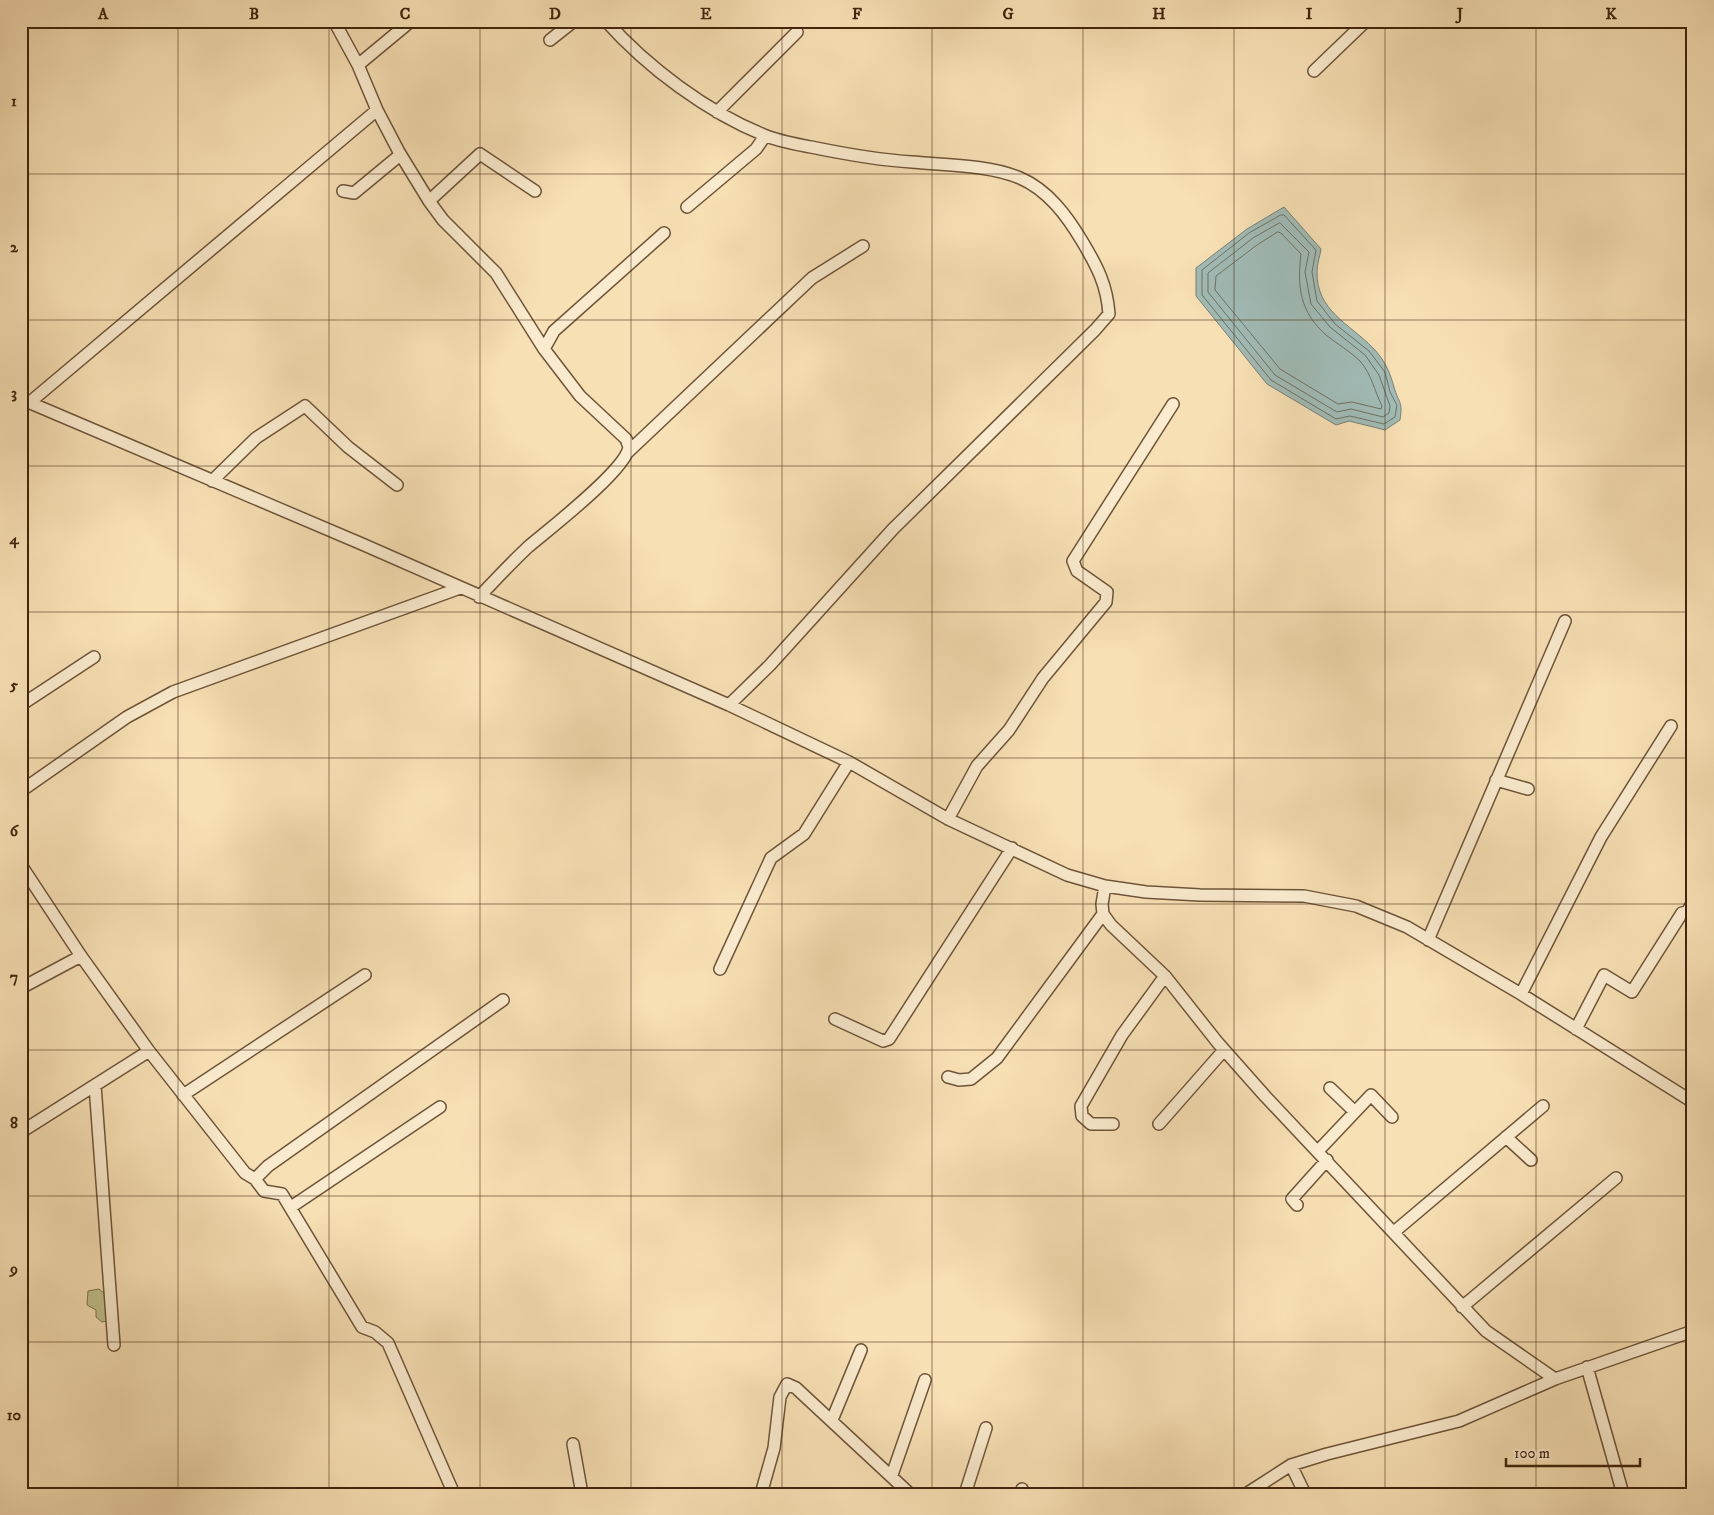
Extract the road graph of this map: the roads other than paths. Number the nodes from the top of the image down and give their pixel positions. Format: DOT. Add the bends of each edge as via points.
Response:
graph roads {
  1 [pos="334,21"];
  2 [pos="411,21"];
  3 [pos="574,21"];
  4 [pos="606,21"];
  5 [pos="1366,21"];
  6 [pos="797,32"];
  7 [pos="550,40"];
  8 [pos="358,65"];
  9 [pos="1314,72"];
  10 [pos="377,110"];
  11 [pos="717,112"];
  12 [pos="765,136"];
  13 [pos="400,155"];
  14 [pos="535,190"];
  15 [pos="343,191"];
  16 [pos="429,201"];
  17 [pos="687,206"];
  18 [pos="664,234"];
  19 [pos="863,246"];
  20 [pos="544,349"];
  21 [pos="25,401"];
  22 [pos="1173,404"];
  23 [pos="628,452"];
  24 [pos="212,481"];
  25 [pos="397,485"];
  26 [pos="460,588"];
  27 [pos="479,597"];
  28 [pos="1566,620"];
  29 [pos="94,658"];
  30 [pos="729,705"];
  31 [pos="21,706"];
  32 [pos="1671,726"];
  33 [pos="849,762"];
  34 [pos="1496,780"];
  35 [pos="1528,789"];
  36 [pos="21,791"];
  37 [pos="948,819"];
  38 [pos="1012,848"];
  39 [pos="21,865"];
  40 [pos="1105,886"];
  41 [pos="1693,902"];
  42 [pos="1103,914"];
  43 [pos="1428,940"];
  44 [pos="81,956"];
  45 [pos="720,969"];
  46 [pos="365,974"];
  47 [pos="1165,976"];
  48 [pos="21,988"];
  49 [pos="1521,994"];
  50 [pos="503,1000"];
  51 [pos="835,1019"];
  52 [pos="1576,1029"];
  53 [pos="1224,1050"];
  54 [pos="149,1051"];
  55 [pos="948,1077"];
  56 [pos="95,1085"];
  57 [pos="1330,1088"];
  58 [pos="183,1095"];
  59 [pos="1693,1102"];
  60 [pos="1543,1106"];
  61 [pos="440,1107"];
  62 [pos="1355,1112"];
  63 [pos="1392,1117"];
  64 [pos="1113,1124"];
  65 [pos="1159,1124"];
  66 [pos="21,1132"];
  67 [pos="1506,1137"];
  68 [pos="1318,1151"];
  69 [pos="1327,1160"];
  70 [pos="1531,1160"];
  71 [pos="1616,1178"];
  72 [pos="255,1180"];
  73 [pos="1297,1205"];
  74 [pos="291,1207"];
  75 [pos="1394,1232"];
  76 [pos="1462,1307"];
  77 [pos="1693,1331"];
  78 [pos="114,1345"];
  79 [pos="861,1350"];
  80 [pos="1587,1367"];
  81 [pos="1555,1379"];
  82 [pos="925,1380"];
  83 [pos="832,1420"];
  84 [pos="986,1428"];
  85 [pos="573,1444"];
  86 [pos="1291,1465"];
  87 [pos="892,1476"];
  88 [pos="454,1494"];
  89 [pos="582,1494"];
  90 [pos="761,1494"];
  91 [pos="910,1494"];
  92 [pos="965,1494"];
  93 [pos="1246,1494"];
  94 [pos="1305,1494"];
  95 [pos="1623,1494"];
  1 -- 8 [label="street"];
  2 -- 8 [label="street"];
  3 -- 7 [label="street"];
  4 -- 11 [label="street" via="651,63"];
  5 -- 9 [label="street"];
  6 -- 11 [label="street"];
  8 -- 10 [label="street"];
  10 -- 13 [label="street"];
  10 -- 21 [label="street"];
  11 -- 12 [label="street"];
  12 -- 17 [label="street" via="756,149"];
  12 -- 30 [label="street" via="853,155 965,165 1020,178 1048,195 1070,222 1096,265 1107,293 1109,314 1066,361 893,529 770,665"];
  13 -- 15 [label="street" via="354,193"];
  13 -- 16 [label="street"];
  14 -- 16 [label="street" via="480,154"];
  16 -- 20 [label="street" via="443,220 496,273"];
  18 -- 20 [label="street" via="554,331"];
  19 -- 23 [label="street" via="812,278"];
  20 -- 23 [label="street" via="580,396 626,439"];
  21 -- 24 [label="street"];
  22 -- 37 [label="street" via="1073,562 1078,570 1107,592 1106,602 1043,678 1009,730 977,766"];
  23 -- 27 [label="street" via="588,496 527,548"];
  24 -- 25 [label="street" via="256,438 305,406 348,447"];
  24 -- 26 [label="street"];
  26 -- 27 [label="street"];
  26 -- 36 [label="street" via="173,692 127,717"];
  27 -- 30 [label="street"];
  28 -- 34 [label="street"];
  29 -- 31 [label="street"];
  30 -- 33 [label="street"];
  32 -- 49 [label="street" via="1601,837"];
  33 -- 37 [label="street"];
  33 -- 45 [label="street" via="804,834 771,858"];
  34 -- 35 [label="street"];
  34 -- 43 [label="street"];
  37 -- 38 [label="street"];
  38 -- 40 [label="street" via="1067,874"];
  38 -- 51 [label="street" via="889,1039 884,1041"];
  39 -- 44 [label="street"];
  40 -- 42 [label="street"];
  40 -- 43 [label="street" via="1164,893 1284,895 1334,900 1407,927"];
  41 -- 52 [label="street" via="1687,912 1682,913 1632,992 1604,975"];
  42 -- 47 [label="street"];
  42 -- 55 [label="street" via="997,1058 971,1079"];
  43 -- 49 [label="street"];
  44 -- 48 [label="street"];
  44 -- 54 [label="street"];
  46 -- 58 [label="street"];
  47 -- 53 [label="street"];
  47 -- 64 [label="street" via="1122,1035 1081,1106 1082,1116 1091,1124"];
  49 -- 52 [label="street"];
  50 -- 72 [label="street" via="276,1160"];
  52 -- 59 [label="street"];
  53 -- 65 [label="street"];
  53 -- 68 [label="street"];
  54 -- 56 [label="street"];
  54 -- 58 [label="street"];
  56 -- 66 [label="street"];
  56 -- 78 [label="street"];
  57 -- 62 [label="street"];
  58 -- 72 [label="street" via="245,1173"];
  60 -- 67 [label="street"];
  61 -- 74 [label="street"];
  62 -- 63 [label="street" via="1370,1095"];
  62 -- 68 [label="street"];
  67 -- 70 [label="street"];
  67 -- 75 [label="street"];
  68 -- 69 [label="street"];
  69 -- 73 [label="street" via="1292,1200"];
  69 -- 75 [label="street"];
  71 -- 76 [label="street"];
  72 -- 74 [label="street" via="264,1191 282,1194"];
  74 -- 88 [label="street" via="362,1327 375,1332 388,1343"];
  75 -- 76 [label="street"];
  76 -- 81 [label="street" via="1497,1341"];
  77 -- 80 [label="street"];
  79 -- 83 [label="street"];
  80 -- 81 [label="street"];
  80 -- 95 [label="street"];
  81 -- 86 [label="street" via="1459,1421"];
  82 -- 87 [label="street"];
  83 -- 87 [label="street"];
  83 -- 90 [label="street" via="796,1388 788,1384 785,1386 780,1397 774,1448"];
  84 -- 92 [label="street"];
  85 -- 89 [label="street"];
  86 -- 93 [label="street"];
  86 -- 94 [label="street"];
  87 -- 91 [label="street"];
}
